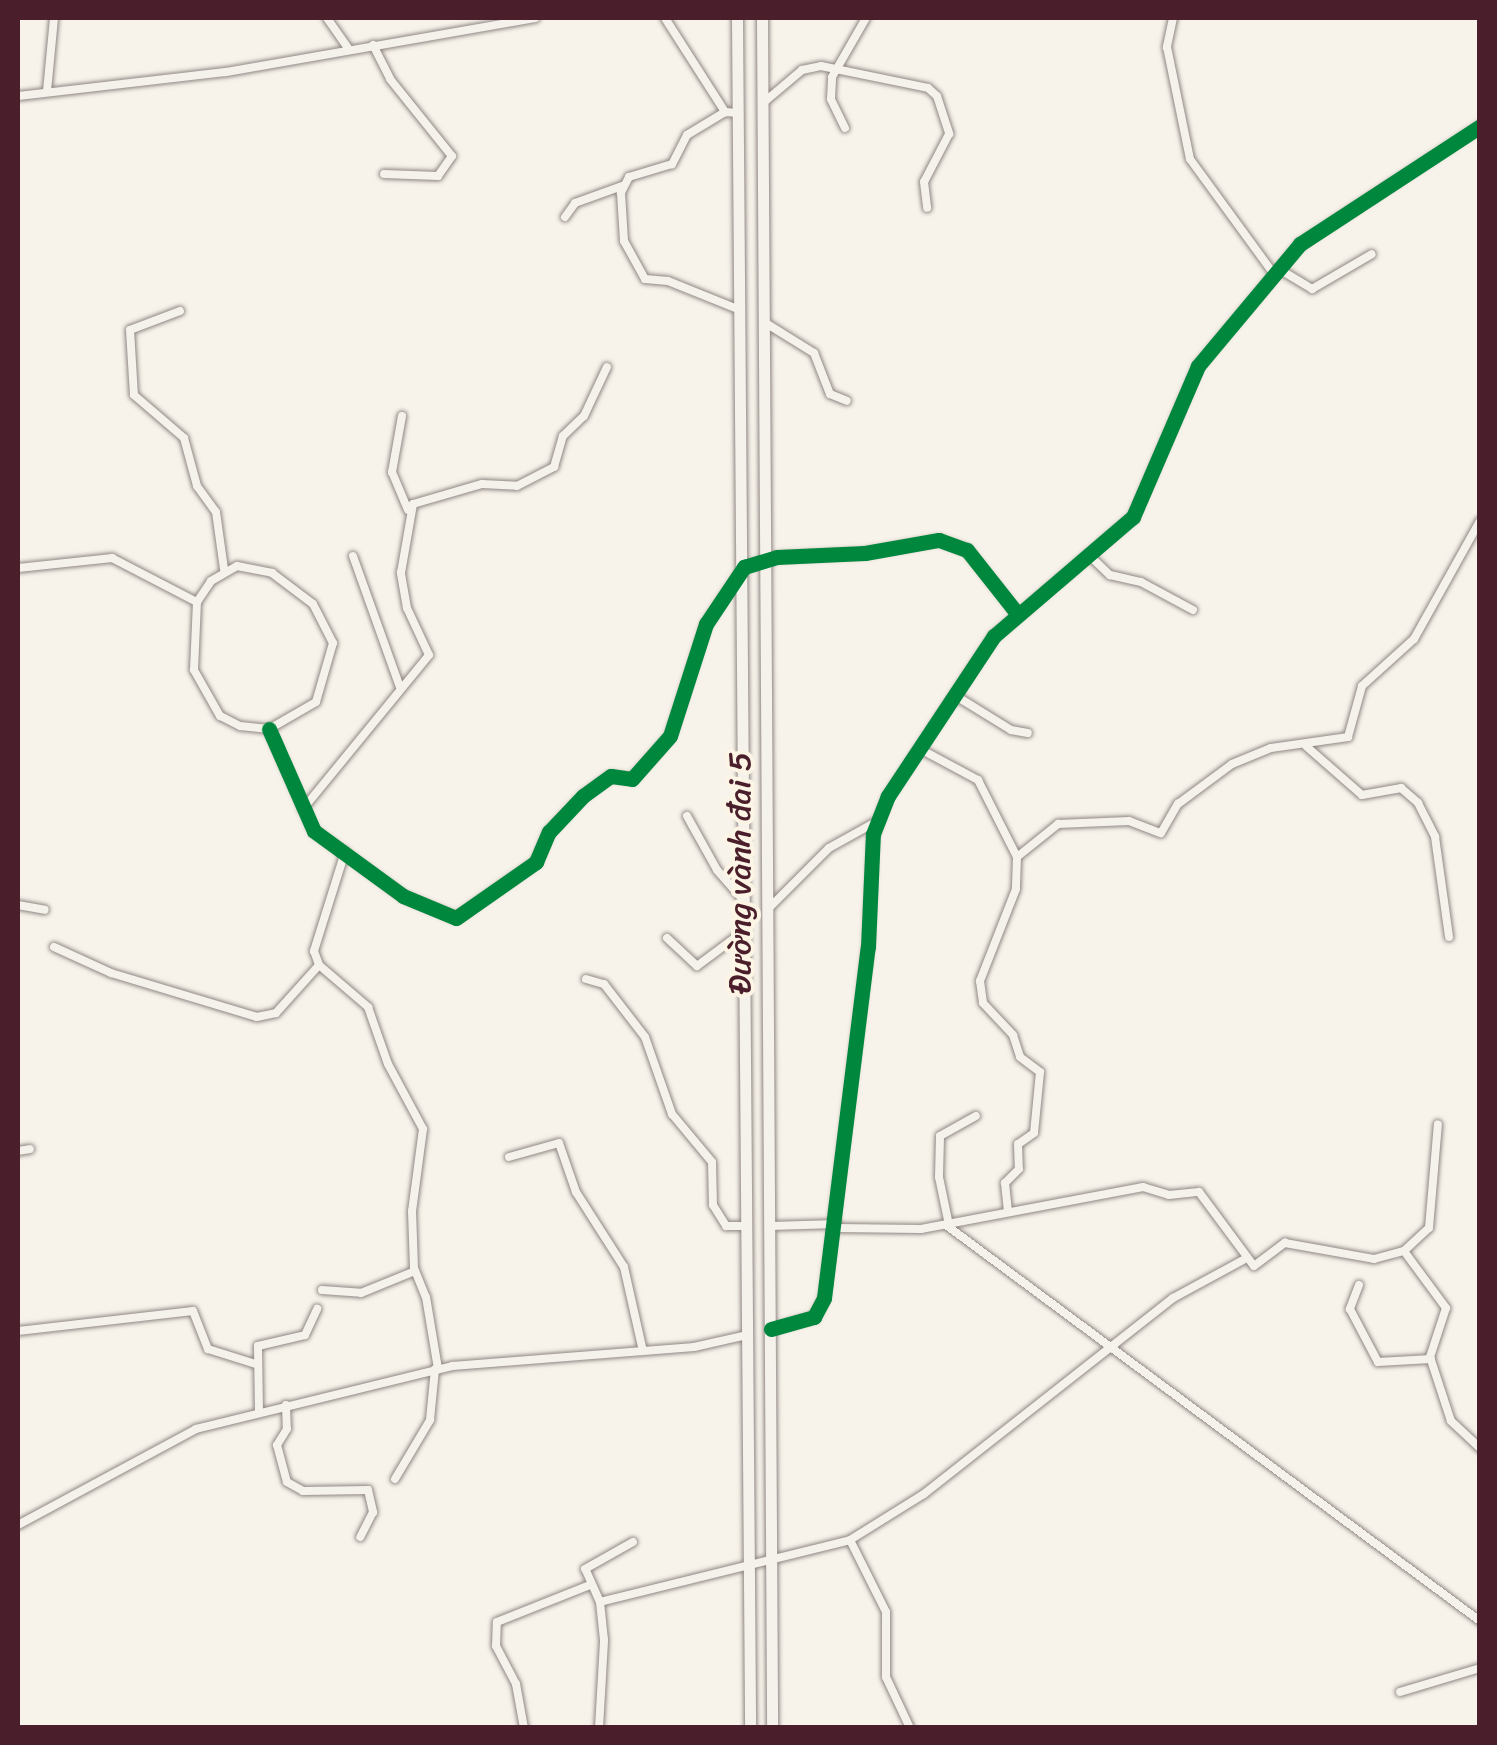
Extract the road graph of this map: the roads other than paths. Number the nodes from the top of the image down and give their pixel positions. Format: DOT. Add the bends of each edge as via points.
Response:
graph roads {
  1 [pos="54,18"];
  2 [pos="327,18"];
  3 [pos="535,18"];
  4 [pos="665,18"];
  5 [pos="738,18"];
  6 [pos="762,18"];
  7 [pos="866,18"];
  8 [pos="1173,18"];
  9 [pos="374,45"];
  10 [pos="349,49"];
  11 [pos="837,68"];
  12 [pos="48,91"];
  13 [pos="18,96"];
  14 [pos="763,103"];
  15 [pos="732,112"];
  16 [pos="1480,126"];
  17 [pos="845,128"];
  18 [pos="384,174"];
  19 [pos="622,186"];
  20 [pos="927,208"];
  21 [pos="565,217"];
  22 [pos="1372,254"];
  23 [pos="1277,272"];
  24 [pos="740,310"];
  25 [pos="180,311"];
  26 [pos="764,322"];
  27 [pos="607,367"];
  28 [pos="848,401"];
  29 [pos="402,416"];
  30 [pos="408,510"];
  31 [pos="1480,521"];
  32 [pos="1089,554"];
  33 [pos="353,556"];
  34 [pos="766,560"];
  35 [pos="18,568"];
  36 [pos="224,570"];
  37 [pos="742,570"];
  38 [pos="197,602"];
  39 [pos="1192,610"];
  40 [pos="1016,612"];
  41 [pos="400,687"];
  42 [pos="956,696"];
  43 [pos="269,728"];
  44 [pos="1028,732"];
  45 [pos="1306,746"];
  46 [pos="922,750"];
  47 [pos="303,809"];
  48 [pos="686,816"];
  49 [pos="876,822"];
  50 [pos="345,852"];
  51 [pos="1017,857"];
  52 [pos="744,901"];
  53 [pos="18,905"];
  54 [pos="768,909"];
  55 [pos="45,910"];
  56 [pos="744,930"];
  57 [pos="1448,937"];
  58 [pos="667,938"];
  59 [pos="54,947"];
  60 [pos="319,966"];
  61 [pos="586,980"];
  62 [pos="976,1116"];
  63 [pos="1438,1124"];
  64 [pos="30,1150"];
  65 [pos="18,1151"];
  66 [pos="509,1157"];
  67 [pos="1008,1210"];
  68 [pos="948,1225"];
  69 [pos="746,1226"];
  70 [pos="770,1226"];
  71 [pos="836,1226"];
  72 [pos="1404,1251"];
  73 [pos="1243,1260"];
  74 [pos="415,1271"];
  75 [pos="1359,1285"];
  76 [pos="322,1290"];
  77 [pos="317,1309"];
  78 [pos="771,1329"];
  79 [pos="18,1332"];
  80 [pos="748,1335"];
  81 [pos="1107,1346"];
  82 [pos="643,1350"];
  83 [pos="1431,1359"];
  84 [pos="256,1364"];
  85 [pos="436,1369"];
  86 [pos="286,1405"];
  87 [pos="259,1412"];
  88 [pos="1480,1448"];
  89 [pos="395,1480"];
  90 [pos="18,1525"];
  91 [pos="360,1537"];
  92 [pos="850,1540"];
  93 [pos="632,1542"];
  94 [pos="774,1563"];
  95 [pos="750,1569"];
  96 [pos="590,1585"];
  97 [pos="600,1602"];
  98 [pos="1480,1620"];
  99 [pos="1480,1668"];
  100 [pos="1400,1692"];
  101 [pos="524,1728"];
  102 [pos="599,1728"];
  103 [pos="750,1728"];
  104 [pos="772,1728"];
  105 [pos="910,1728"];
  1 -- 12 [label="street"];
  2 -- 10 [label="street"];
  3 -- 9 [label="street"];
  4 -- 15 [label="street"];
  5 -- 15 [label="main road, Đường vành đai 5"];
  6 -- 14 [label="main road, Đường vành đai 5"];
  7 -- 11 [label="street"];
  8 -- 23 [label="street" via="1167,47 1190,159"];
  9 -- 10 [label="street"];
  9 -- 18 [label="street" via="390,79 452,156 438,176"];
  10 -- 12 [label="street" via="226,72"];
  11 -- 14 [label="street" via="802,70"];
  11 -- 17 [label="street" via="831,99"];
  11 -- 20 [label="street" via="894,78 938,96 949,134 924,182"];
  12 -- 13 [label="street"];
  14 -- 26 [label="main road, Đường vành đai 5"];
  15 -- 19 [label="street" via="682,139 672,164 630,177"];
  15 -- 24 [label="main road, Đường vành đai 5"];
  16 -- 23 [label="street" via="1308,237"];
  19 -- 21 [label="street" via="574,203"];
  19 -- 24 [label="street" via="624,241 645,278"];
  22 -- 23 [label="street" via="1312,289"];
  23 -- 32 [label="street" via="1198,366 1132,517"];
  24 -- 37 [label="main road, Đường vành đai 5"];
  25 -- 36 [label="street" via="133,326 130,372 137,401 184,438 197,486 216,512"];
  26 -- 28 [label="street" via="814,353 830,394"];
  26 -- 34 [label="main road, Đường vành đai 5"];
  27 -- 30 [label="street" via="584,416 563,436 558,465 517,486 447,491"];
  29 -- 30 [label="street" via="392,472"];
  30 -- 41 [label="street" via="401,573 407,608 430,655"];
  31 -- 45 [label="street" via="1414,639 1356,695 1354,732"];
  32 -- 39 [label="street" via="1110,574"];
  32 -- 40 [label="street"];
  33 -- 41 [label="street"];
  34 -- 37 [label="street"];
  34 -- 40 [label="street" via="939,540 967,550"];
  34 -- 54 [label="main road, Đường vành đai 5"];
  35 -- 38 [label="street" via="112,558"];
  36 -- 38 [label="street"];
  36 -- 43 [label="street" via="256,566 272,572 313,604 333,643 316,702"];
  37 -- 50 [label="street" via="706,624 670,736 632,778 611,776 579,799 549,832 536,862 496,895 450,918 403,896"];
  37 -- 52 [label="main road, Đường vành đai 5"];
  38 -- 43 [label="street" via="192,650 198,686 229,723"];
  40 -- 42 [label="street"];
  41 -- 47 [label="street"];
  42 -- 44 [label="street" via="1011,730"];
  42 -- 46 [label="street"];
  43 -- 47 [label="street"];
  45 -- 51 [label="street" via="1271,748 1232,764 1178,804 1161,833 1129,821 1058,824"];
  45 -- 57 [label="street" via="1362,795 1401,788 1413,796 1435,838"];
  46 -- 49 [label="street"];
  46 -- 51 [label="street" via="978,780"];
  47 -- 50 [label="street" via="314,831"];
  48 -- 52 [label="street"];
  49 -- 54 [label="street" via="829,848"];
  49 -- 71 [label="street"];
  50 -- 60 [label="street" via="315,941"];
  51 -- 67 [label="street" via="1016,889 980,982 983,1003 1013,1035 1020,1058 1040,1072 1034,1134 1018,1144 1019,1169 1005,1183"];
  52 -- 56 [label="main road, Đường vành đai 5"];
  53 -- 55 [label="street"];
  54 -- 70 [label="main road, Đường vành đai 5"];
  56 -- 58 [label="street" via="697,966"];
  56 -- 69 [label="main road, Đường vành đai 5"];
  59 -- 60 [label="street" via="111,973 257,1017 276,1013"];
  60 -- 74 [label="street" via="368,1007 392,1074 423,1129 412,1212"];
  61 -- 69 [label="street" via="604,984 645,1037 668,1108 712,1162 714,1205 726,1226"];
  62 -- 68 [label="street" via="940,1136"];
  63 -- 72 [label="street" via="1430,1228"];
  64 -- 65 [label="street"];
  66 -- 82 [label="street" via="558,1144 576,1192 624,1267"];
  67 -- 68 [label="street"];
  67 -- 73 [label="street" via="1138,1187 1199,1192"];
  68 -- 71 [label="street"];
  68 -- 81 [label="street"];
  69 -- 80 [label="main road, Đường vành đai 5"];
  70 -- 71 [label="street"];
  70 -- 78 [label="main road, Đường vành đai 5"];
  71 -- 78 [label="street" via="820,1309 808,1320"];
  72 -- 73 [label="street" via="1366,1259 1285,1243 1254,1266"];
  72 -- 83 [label="street" via="1446,1308"];
  73 -- 81 [label="street"];
  74 -- 76 [label="street" via="361,1293"];
  74 -- 85 [label="street"];
  75 -- 83 [label="street" via="1350,1309 1378,1362"];
  77 -- 84 [label="street" via="304,1335 263,1340"];
  78 -- 94 [label="main road, Đường vành đai 5"];
  79 -- 84 [label="street" via="192,1311 208,1349"];
  80 -- 82 [label="street"];
  80 -- 95 [label="main road, Đường vành đai 5"];
  81 -- 92 [label="street" via="906,1508"];
  81 -- 98 [label="street"];
  82 -- 85 [label="street"];
  83 -- 88 [label="street" via="1451,1421"];
  84 -- 87 [label="street"];
  85 -- 86 [label="street"];
  85 -- 89 [label="street" via="430,1420"];
  86 -- 87 [label="street"];
  86 -- 91 [label="street" via="286,1429 277,1444 287,1482 303,1491 368,1490 374,1512"];
  87 -- 90 [label="street" via="166,1441"];
  92 -- 94 [label="street"];
  92 -- 105 [label="street" via="886,1612 886,1677"];
  93 -- 96 [label="street" via="588,1564"];
  94 -- 95 [label="street"];
  94 -- 104 [label="main road, Đường vành đai 5"];
  95 -- 97 [label="street"];
  95 -- 103 [label="main road, Đường vành đai 5"];
  96 -- 97 [label="street"];
  96 -- 101 [label="street" via="497,1622 496,1646 516,1684"];
  97 -- 102 [label="street"];
  99 -- 100 [label="street"];
}
